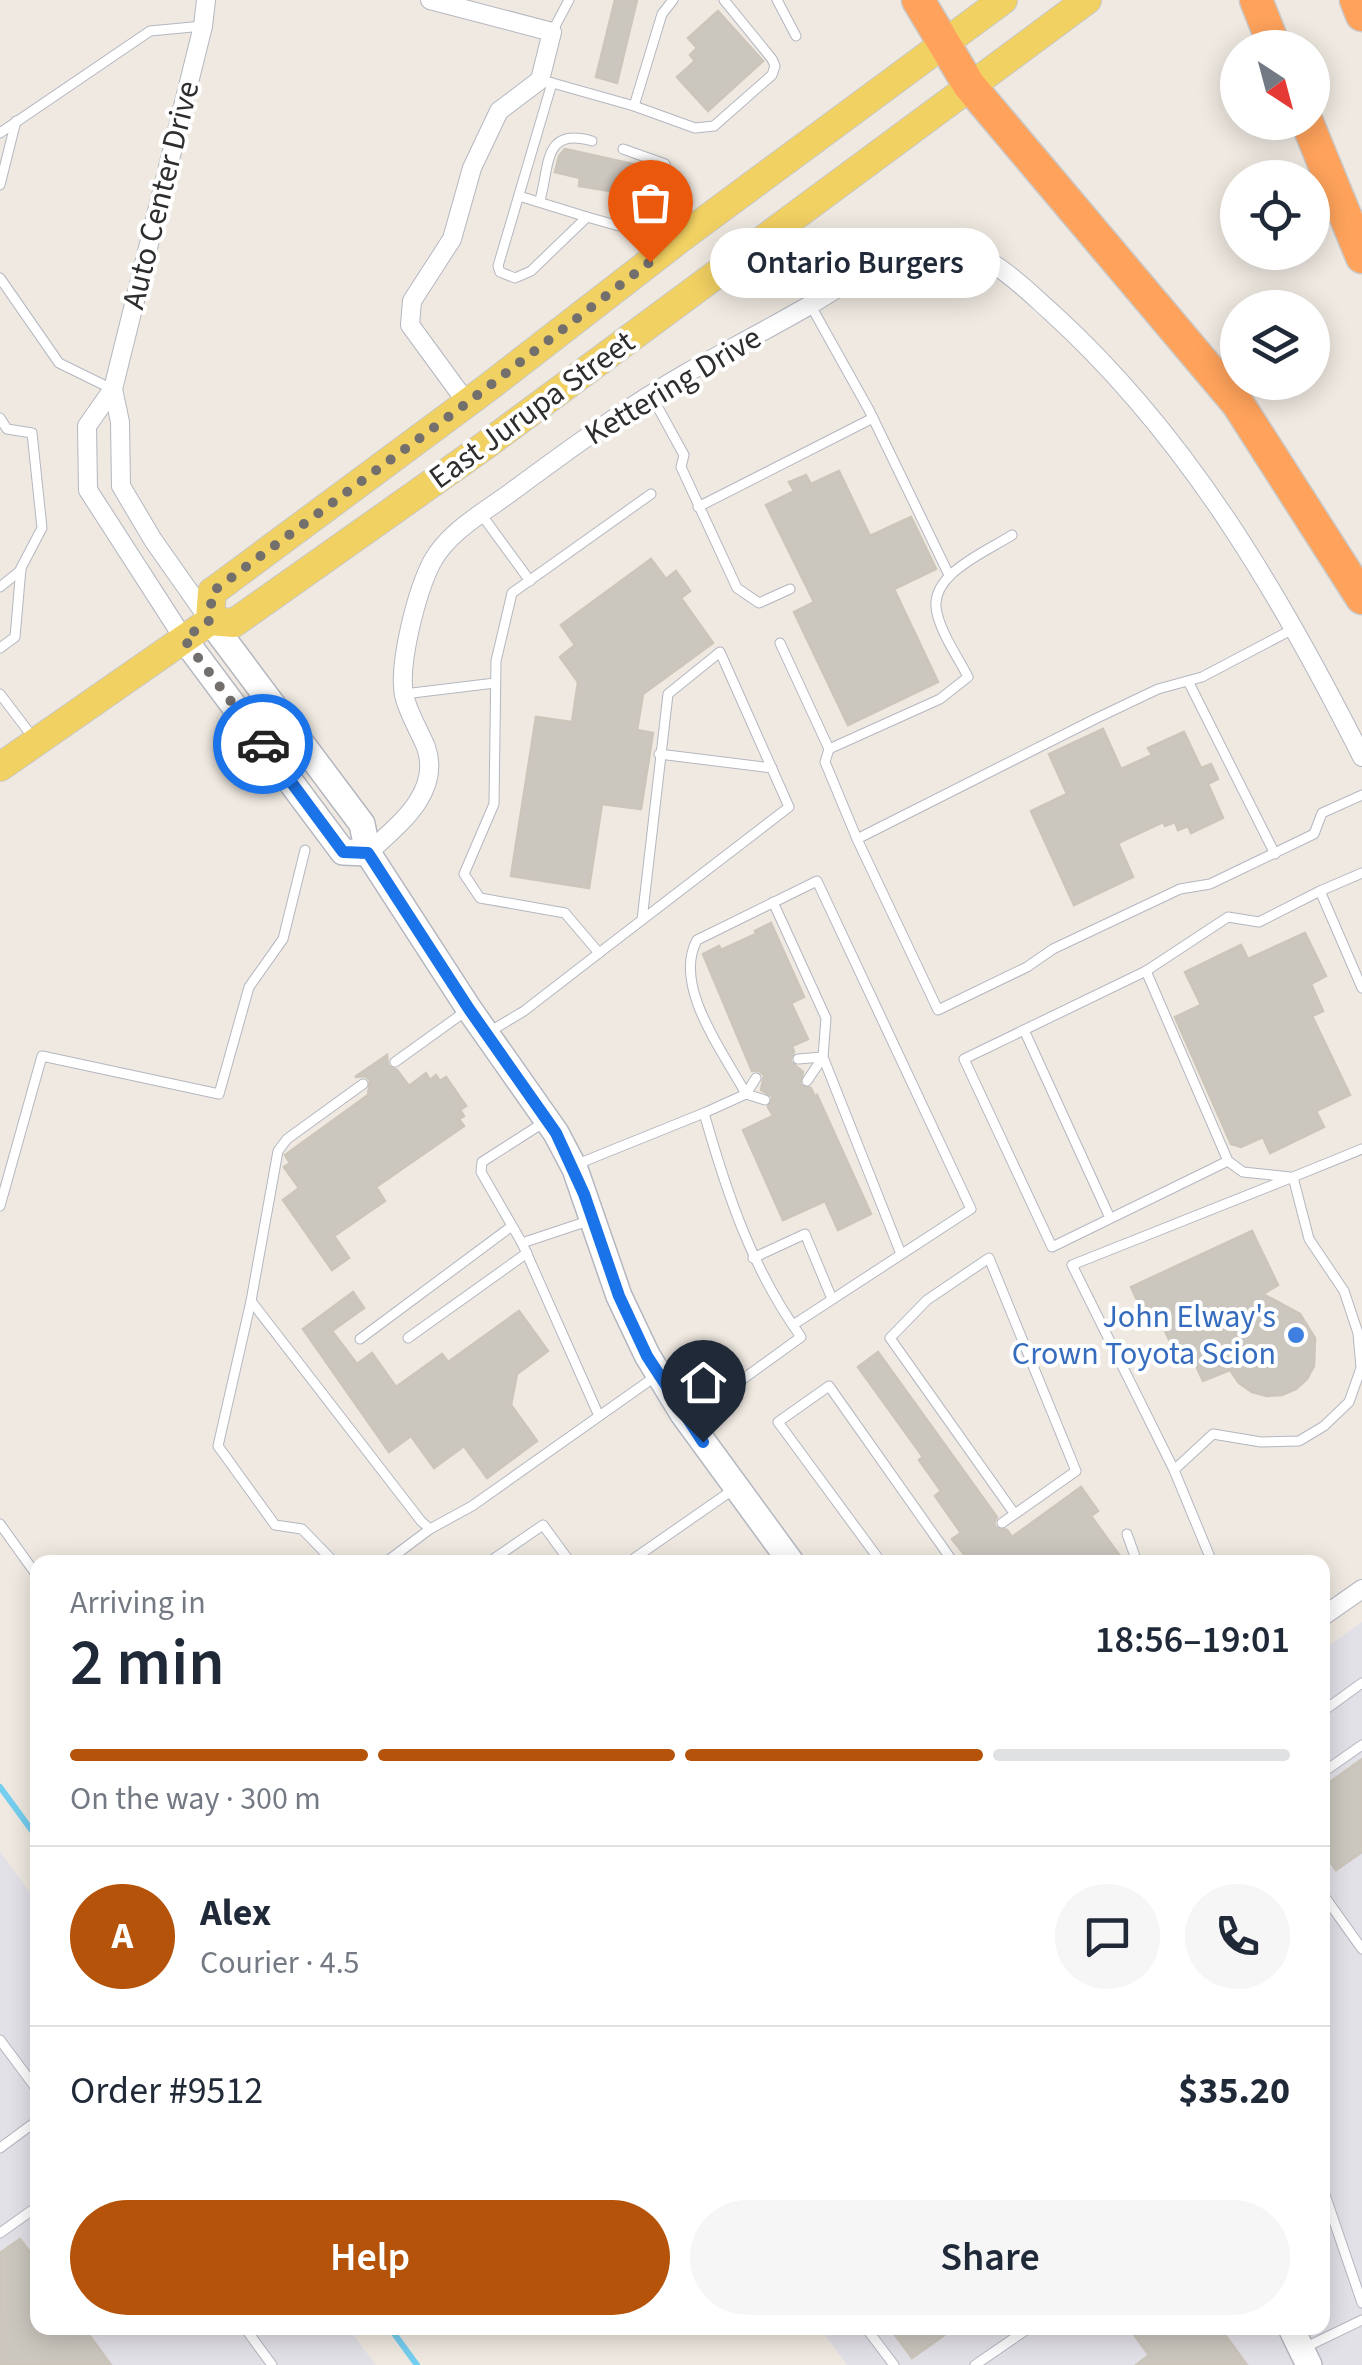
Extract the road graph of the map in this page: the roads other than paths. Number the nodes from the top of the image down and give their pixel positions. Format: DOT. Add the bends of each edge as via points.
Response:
graph roads {
  1 [pos="206,0"];
  2 [pos="430,0"];
  3 [pos="570,0"];
  4 [pos="672,0"];
  5 [pos="724,0"];
  6 [pos="777,0"];
  7 [pos="918,0"];
  8 [pos="1003,0"];
  9 [pos="1087,0"];
  10 [pos="1256,0"];
  11 [pos="1356,0"];
  12 [pos="1362,15"];
  13 [pos="203,26"];
  14 [pos="1268,30"];
  15 [pos="552,32"];
  16 [pos="796,36"];
  17 [pos="942,44"];
  18 [pos="546,82"];
  19 [pos="968,85"];
  20 [pos="634,106"];
  21 [pos="16,121"];
  22 [pos="0,133"];
  23 [pos="1313,140"];
  24 [pos="592,141"];
  25 [pos="622,150"];
  26 [pos="0,185"];
  27 [pos="519,196"];
  28 [pos="540,200"];
  29 [pos="587,217"];
  30 [pos="1362,258"];
  31 [pos="0,278"];
  32 [pos="810,304"];
  33 [pos="113,389"];
  34 [pos="650,396"];
  35 [pos="467,403"];
  36 [pos="0,418"];
  37 [pos="873,418"];
  38 [pos="651,494"];
  39 [pos="698,507"];
  40 [pos="481,514"];
  41 [pos="1012,535"];
  42 [pos="21,570"];
  43 [pos="950,575"];
  44 [pos="530,580"];
  45 [pos="0,586"];
  46 [pos="790,589"];
  47 [pos="1362,598"];
  48 [pos="210,620"];
  49 [pos="1295,628"];
  50 [pos="184,639"];
  51 [pos="780,642"];
  52 [pos="0,648"];
  53 [pos="1188,680"];
  54 [pos="495,683"];
  55 [pos="0,694"];
  56 [pos="404,694"];
  57 [pos="36,742"];
  58 [pos="829,748"];
  59 [pos="660,754"];
  60 [pos="4,757"];
  61 [pos="1362,757"];
  62 [pos="772,768"];
  63 [pos="1362,795"];
  64 [pos="857,839"];
  65 [pos="305,850"];
  66 [pos="368,853"];
  67 [pos="1275,854"];
  68 [pos="1362,873"];
  69 [pos="1320,891"];
  70 [pos="774,902"];
  71 [pos="642,920"];
  72 [pos="598,953"];
  73 [pos="1146,971"];
  74 [pos="1362,988"];
  75 [pos="469,1009"];
  76 [pos="1024,1030"];
  77 [pos="487,1034"];
  78 [pos="824,1057"];
  79 [pos="798,1059"];
  80 [pos="395,1062"];
  81 [pos="756,1078"];
  82 [pos="808,1081"];
  83 [pos="363,1084"];
  84 [pos="746,1094"];
  85 [pos="765,1100"];
  86 [pos="704,1113"];
  87 [pos="548,1120"];
  88 [pos="1362,1149"];
  89 [pos="1228,1161"];
  90 [pos="573,1166"];
  91 [pos="1293,1177"];
  92 [pos="0,1206"];
  93 [pos="1110,1218"];
  94 [pos="594,1219"];
  95 [pos="512,1226"];
  96 [pos="524,1248"];
  97 [pos="901,1254"];
  98 [pos="753,1258"];
  99 [pos="832,1298"];
  100 [pos="250,1302"];
  101 [pos="792,1325"];
  102 [pos="360,1338"];
  103 [pos="408,1338"];
  104 [pos="658,1374"];
  105 [pos="599,1416"];
  106 [pos="687,1420"];
  107 [pos="1174,1470"];
  108 [pos="736,1487"];
  109 [pos="1014,1513"];
  110 [pos="1002,1523"];
  111 [pos="0,1524"];
  112 [pos="430,1528"];
  113 [pos="1127,1534"];
  114 [pos="961,1551"];
  115 [pos="327,1555"];
  116 [pos="395,1555"];
  117 [pos="499,1555"];
  118 [pos="565,1555"];
  119 [pos="639,1555"];
  120 [pos="785,1555"];
  121 [pos="876,1555"];
  122 [pos="944,1555"];
  123 [pos="956,1555"];
  124 [pos="1134,1555"];
  125 [pos="1209,1555"];
  126 [pos="30,1565"];
  127 [pos="1362,1589"];
  128 [pos="1330,1611"];
  129 [pos="1362,1683"];
  130 [pos="1330,1706"];
  131 [pos="1362,1745"];
  132 [pos="1330,1768"];
  133 [pos="1330,1904"];
  134 [pos="1362,1949"];
  135 [pos="0,2040"];
  136 [pos="30,2081"];
  137 [pos="30,2126"];
  138 [pos="0,2148"];
  139 [pos="1330,2209"];
  140 [pos="30,2212"];
  141 [pos="0,2233"];
  142 [pos="1362,2303"];
  143 [pos="1362,2320"];
  144 [pos="1330,2334"];
  145 [pos="250,2335"];
  146 [pos="871,2335"];
  147 [pos="1019,2335"];
  148 [pos="1328,2335"];
  149 [pos="1301,2347"];
  150 [pos="272,2365"];
  151 [pos="894,2365"];
  152 [pos="975,2365"];
  1 -- 13 [label="street, Auto Center Drive"];
  2 -- 15 [label="street"];
  3 -- 15 [label="lane"];
  4 -- 20 [label="lane"];
  5 -- 20 [label="lane" via="772,59 772,75 714,126 695,128"];
  6 -- 16 [label="lane"];
  7 -- 17 [label="highway"];
  8 -- 17 [label="main road, East Jurupa Street"];
  9 -- 19 [label="main road, East Jurupa Street"];
  10 -- 14 [label="highway"];
  11 -- 12 [label="highway"];
  13 -- 21 [label="lane" via="150,31"];
  13 -- 33 [label="street, Auto Center Drive"];
  15 -- 18 [label="street"];
  17 -- 19 [label="highway"];
  17 -- 35 [label="main road, East Jurupa Street"];
  18 -- 20 [label="lane"];
  18 -- 27 [label="lane"];
  18 -- 35 [label="street" via="499,111 472,168 452,238 412,301 410,325"];
  19 -- 47 [label="highway" via="1238,404"];
  19 -- 48 [label="main road, East Jurupa Street" via="483,447 234,623"];
  21 -- 22 [label="lane"];
  21 -- 26 [label="lane"];
  23 -- 30 [label="highway"];
  24 -- 28 [label="lane" via="557,141"];
  25 -- 29 [label="lane" via="665,164 664,188 619,226"];
  27 -- 28 [label="lane"];
  27 -- 29 [label="lane" via="498,266 506,277 531,271"];
  28 -- 29 [label="lane"];
  31 -- 33 [label="lane" via="60,364"];
  32 -- 34 [label="street, Kettering Drive"];
  32 -- 37 [label="lane"];
  32 -- 49 [label="street, Kettering Drive" via="908,252 945,248 981,257 1012,277 1149,414"];
  33 -- 48 [label="street, Auto Center Drive" via="120,486"];
  33 -- 50 [label="street, Auto Center Drive" via="87,426 88,490"];
  34 -- 39 [label="lane" via="684,455 681,467"];
  34 -- 40 [label="street, Kettering Drive"];
  35 -- 48 [label="main road, East Jurupa Street" via="212,592"];
  36 -- 42 [label="lane" via="7,428 32,433 42,528"];
  37 -- 39 [label="lane"];
  37 -- 43 [label="lane"];
  38 -- 44 [label="lane"];
  39 -- 46 [label="lane" via="737,588 759,604"];
  40 -- 44 [label="lane"];
  40 -- 56 [label="street, Kettering Drive" via="434,560 410,624"];
  41 -- 43 [label="lane"];
  42 -- 45 [label="lane"];
  42 -- 52 [label="lane" via="15,637"];
  43 -- 58 [label="lane" via="936,593 936,613 968,676 940,699"];
  44 -- 54 [label="lane" via="512,593"];
  48 -- 50 [label="main road, East Jurupa Street"];
  48 -- 66 [label="street, Auto Center Drive" via="362,824"];
  49 -- 53 [label="lane"];
  49 -- 61 [label="street, Kettering Drive"];
  50 -- 57 [label="main road, East Jurupa Street"];
  50 -- 66 [label="street, Auto Center Drive" via="343,852"];
  51 -- 58 [label="lane"];
  53 -- 64 [label="lane" via="1158,688"];
  53 -- 67 [label="lane"];
  54 -- 56 [label="lane"];
  54 -- 72 [label="lane" via="494,804 464,874 480,898 565,914"];
  55 -- 57 [label="lane"];
  56 -- 66 [label="street, Kettering Drive" via="428,753 426,782 415,809"];
  57 -- 60 [label="main road, East Jurupa Street"];
  58 -- 64 [label="lane" via="825,762"];
  59 -- 62 [label="lane"];
  59 -- 62 [label="lane" via="668,694 720,652"];
  59 -- 71 [label="lane"];
  62 -- 71 [label="lane" via="790,807"];
  63 -- 67 [label="lane" via="1322,813 1314,834"];
  64 -- 67 [label="lane" via="938,1010 1180,889 1210,884"];
  65 -- 92 [label="lane" via="283,938 248,988 219,1094 42,1056"];
  66 -- 75 [label="street, Auto Center Drive"];
  68 -- 69 [label="lane"];
  69 -- 73 [label="lane" via="1259,922 1228,916"];
  69 -- 74 [label="lane"];
  70 -- 78 [label="lane" via="826,1018"];
  70 -- 84 [label="lane" via="697,940 690,952 692,994"];
  70 -- 97 [label="lane" via="818,881 970,1210"];
  71 -- 72 [label="lane"];
  72 -- 77 [label="lane"];
  73 -- 76 [label="lane"];
  73 -- 89 [label="lane"];
  75 -- 77 [label="street, Auto Center Drive"];
  75 -- 80 [label="lane"];
  76 -- 93 [label="lane"];
  76 -- 93 [label="lane" via="964,1059 1052,1247"];
  77 -- 87 [label="street, Auto Center Drive"];
  78 -- 79 [label="lane"];
  78 -- 82 [label="lane"];
  78 -- 97 [label="lane"];
  81 -- 84 [label="lane"];
  83 -- 100 [label="lane" via="278,1151"];
  84 -- 85 [label="lane"];
  84 -- 86 [label="lane"];
  86 -- 90 [label="lane"];
  86 -- 98 [label="lane"];
  87 -- 90 [label="street, Auto Center Drive"];
  87 -- 95 [label="lane" via="482,1162 481,1172"];
  88 -- 91 [label="lane"];
  89 -- 91 [label="lane" via="1244,1172"];
  89 -- 93 [label="lane"];
  90 -- 94 [label="street, Auto Center Drive"];
  91 -- 107 [label="lane" via="1309,1239 1344,1291 1358,1333 1361,1368 1349,1402 1299,1440 1213,1434"];
  91 -- 107 [label="lane" via="1072,1266"];
  94 -- 96 [label="lane"];
  94 -- 104 [label="street, Auto Center Drive" via="619,1296"];
  95 -- 96 [label="lane"];
  95 -- 102 [label="lane"];
  96 -- 103 [label="lane"];
  96 -- 105 [label="lane"];
  97 -- 99 [label="lane"];
  98 -- 99 [label="lane" via="806,1234"];
  98 -- 101 [label="lane"];
  99 -- 101 [label="lane"];
  100 -- 112 [label="lane"];
  100 -- 115 [label="lane" via="218,1446 276,1526 302,1529"];
  101 -- 106 [label="lane" via="802,1337"];
  104 -- 105 [label="lane"];
  104 -- 106 [label="street, Auto Center Drive"];
  105 -- 112 [label="lane"];
  106 -- 108 [label="street, Auto Center Drive"];
  107 -- 125 [label="lane"];
  108 -- 119 [label="lane"];
  108 -- 120 [label="street, Auto Center Drive"];
  109 -- 109 [label="lane" via="1076,1471 989,1258 927,1300 890,1338"];
  109 -- 110 [label="lane"];
  111 -- 126 [label="lane"];
  112 -- 116 [label="lane"];
  113 -- 124 [label="lane"];
  114 -- 123 [label="lane"];
  117 -- 118 [label="lane" via="543,1525"];
  121 -- 122 [label="lane" via="778,1422 828,1386"];
  127 -- 128 [label="street"];
  129 -- 130 [label="lane"];
  131 -- 132 [label="lane"];
  133 -- 134 [label="lane"];
  135 -- 136 [label="lane"];
  137 -- 138 [label="lane"];
  139 -- 142 [label="lane"];
  140 -- 141 [label="lane"];
  143 -- 144 [label="lane"];
  145 -- 150 [label="lane"];
  146 -- 151 [label="lane"];
  147 -- 152 [label="lane"];
  148 -- 149 [label="lane"];
}
